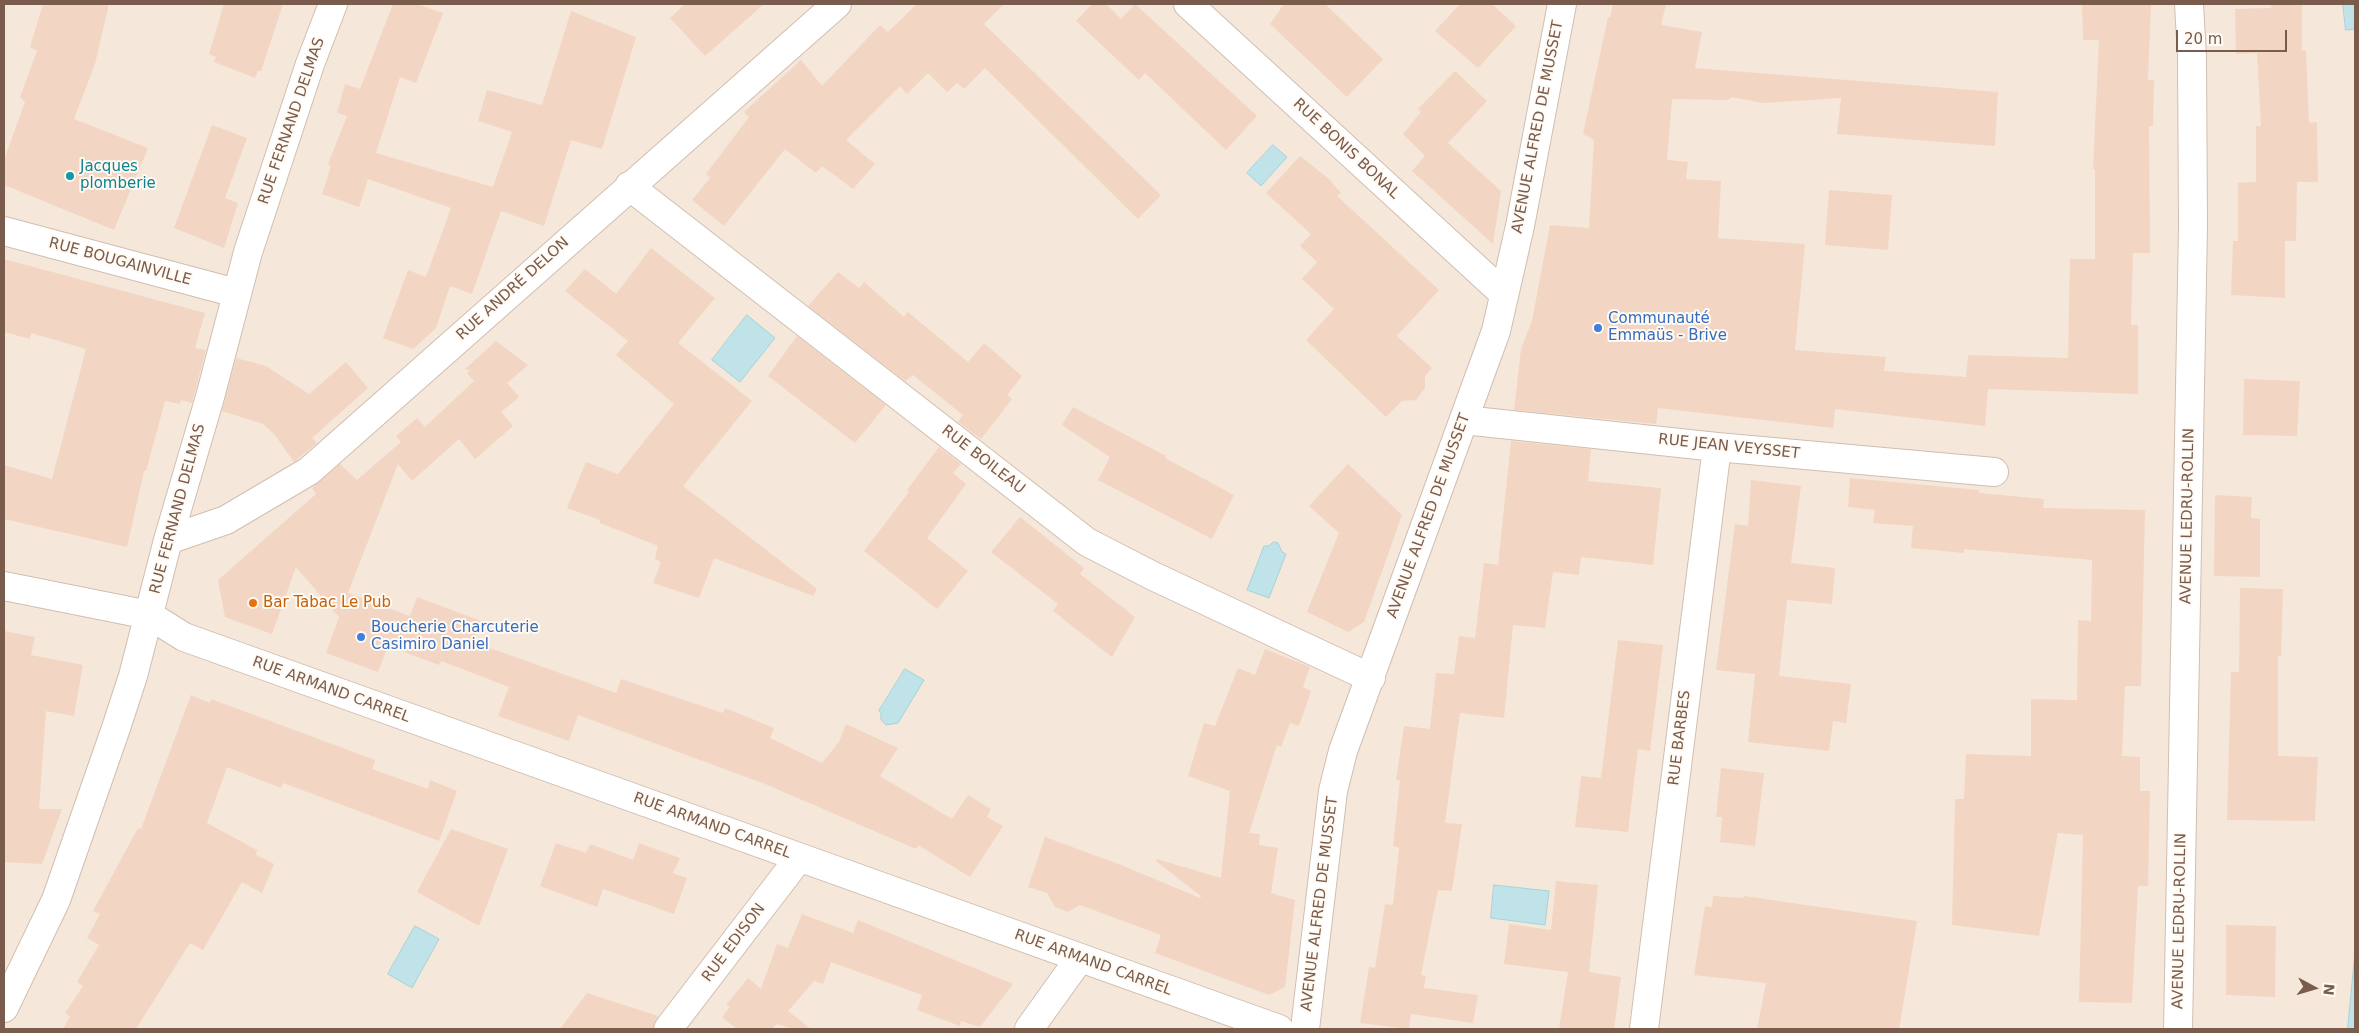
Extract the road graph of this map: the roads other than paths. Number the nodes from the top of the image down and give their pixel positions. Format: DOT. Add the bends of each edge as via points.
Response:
graph roads {
  1 [pos="334,4"];
  2 [pos="1188,4"];
  3 [pos="1562,4"];
  4 [pos="2189,4"];
  5 [pos="833,5"];
  6 [pos="629,186"];
  7 [pos="4,231"];
  8 [pos="236,293"];
  9 [pos="1504,294"];
  10 [pos="1464,420"];
  11 [pos="1717,447"];
  12 [pos="1994,472"];
  13 [pos="168,540"];
  14 [pos="4,586"];
  15 [pos="149,615"];
  16 [pos="1371,678"];
  17 [pos="799,858"];
  18 [pos="1080,958"];
  19 [pos="4,1008"];
  20 [pos="668,1029"];
  21 [pos="1029,1029"];
  22 [pos="1279,1029"];
  23 [pos="1305,1029"];
  24 [pos="1644,1029"];
  25 [pos="2178,1029"];
  1 -- 8 [label="street, RUE FERNAND DELMAS" via="310,64"];
  2 -- 9 [label="street, RUE BONIS BONAL"];
  3 -- 9 [label="street, AVENUE ALFRED DE MUSSET"];
  4 -- 25 [label="street, AVENUE LEDRU-ROLLIN" via="2193,226"];
  5 -- 6 [label="street, RUE ANDRÉ DELON"];
  6 -- 13 [label="street, RUE ANDRÉ DELON" via="309,471 226,520"];
  6 -- 16 [label="street, RUE BOILEAU" via="1087,542 1152,576"];
  7 -- 8 [label="street, RUE BOUGAINVILLE"];
  8 -- 13 [label="street, RUE FERNAND DELMAS" via="210,397"];
  9 -- 10 [label="street, AVENUE ALFRED DE MUSSET" via="1496,330"];
  10 -- 11 [label="street, RUE JEAN VEYSSET"];
  10 -- 16 [label="street, AVENUE ALFRED DE MUSSET"];
  11 -- 12 [label="street, RUE JEAN VEYSSET"];
  11 -- 24 [label="street, RUE BARBES"];
  13 -- 15 [label="street, RUE FERNAND DELMAS"];
  14 -- 15 [label="street"];
  15 -- 17 [label="street, RUE ARMAND CARREL" via="184,637"];
  15 -- 19 [label="street, RUE FERNAND DELMAS" via="119,719 56,900"];
  16 -- 23 [label="street, AVENUE ALFRED DE MUSSET" via="1343,751 1334,792"];
  17 -- 18 [label="street, RUE ARMAND CARREL"];
  17 -- 20 [label="street, RUE EDISON"];
  18 -- 21 [label="street"];
  18 -- 22 [label="street, RUE ARMAND CARREL"];
}
